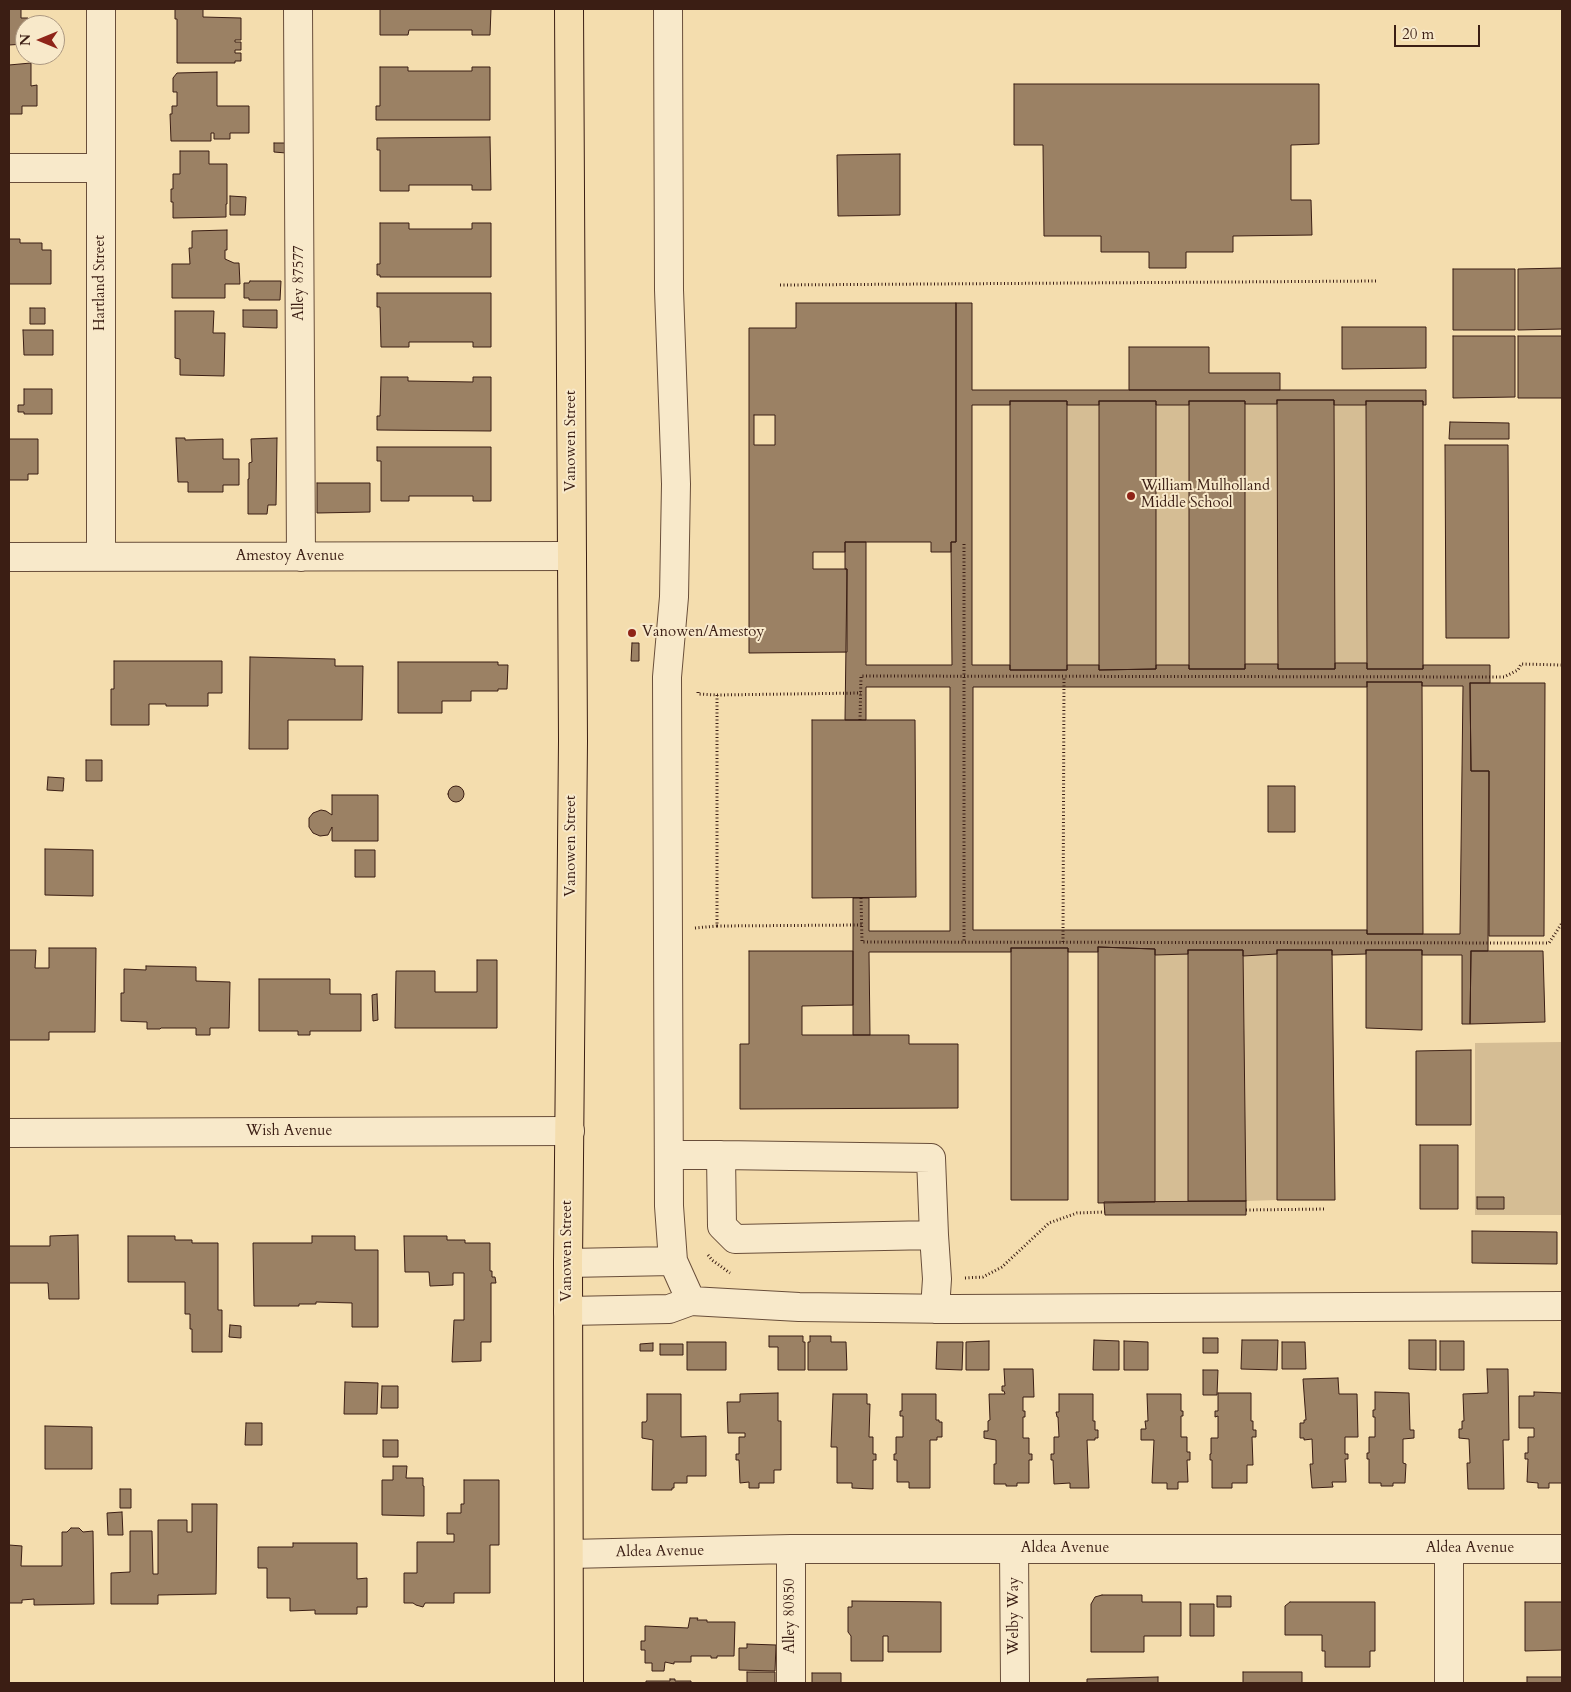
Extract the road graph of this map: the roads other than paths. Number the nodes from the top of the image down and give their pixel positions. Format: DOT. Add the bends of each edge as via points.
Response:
graph roads {
  1 [pos="101,9"];
  2 [pos="298,9"];
  3 [pos="569,9"];
  4 [pos="668,9"];
  5 [pos="9,168"];
  6 [pos="101,168"];
  7 [pos="572,556"];
  8 [pos="9,557"];
  9 [pos="101,557"];
  10 [pos="301,557"];
  11 [pos="570,1131"];
  12 [pos="9,1133"];
  13 [pos="669,1155"];
  14 [pos="721,1155"];
  15 [pos="934,1235"];
  16 [pos="673,1261"];
  17 [pos="568,1263"];
  18 [pos="691,1301"];
  19 [pos="1562,1306"];
  20 [pos="935,1309"];
  21 [pos="568,1311"];
  22 [pos="791,1549"];
  23 [pos="1014,1549"];
  24 [pos="1449,1549"];
  25 [pos="1562,1550"];
  26 [pos="568,1554"];
  27 [pos="568,1683"];
  28 [pos="791,1683"];
  29 [pos="1015,1683"];
  30 [pos="1449,1683"];
  1 -- 6 [label="street, Hartland Street"];
  2 -- 10 [label="street, Alley 87577"];
  3 -- 7 [label="main road, Vanowen Street"];
  4 -- 13 [label="street" via="669,290 676,484 674,597 667,677"];
  5 -- 6 [label="street"];
  6 -- 9 [label="street, Hartland Street"];
  7 -- 10 [label="street, Amestoy Avenue"];
  7 -- 11 [label="main road, Vanowen Street"];
  8 -- 9 [label="street, Amestoy Avenue"];
  9 -- 10 [label="street, Amestoy Avenue"];
  11 -- 12 [label="street, Wish Avenue"];
  11 -- 17 [label="main road, Vanowen Street"];
  13 -- 14 [label="street"];
  13 -- 16 [label="street"];
  14 -- 15 [label="street" via="931,1158"];
  14 -- 15 [label="street" via="722,1226 735,1239"];
  15 -- 20 [label="street"];
  16 -- 17 [label="street"];
  16 -- 18 [label="street"];
  17 -- 21 [label="main road, Vanowen Street"];
  18 -- 20 [label="street"];
  18 -- 21 [label="street" via="669,1309"];
  19 -- 20 [label="street"];
  21 -- 26 [label="main road, Vanowen Street"];
  22 -- 23 [label="street, Aldea Avenue"];
  22 -- 26 [label="street, Aldea Avenue"];
  22 -- 28 [label="street, Alley 80850"];
  23 -- 24 [label="street, Aldea Avenue"];
  23 -- 29 [label="street, Welby Way"];
  24 -- 25 [label="street, Aldea Avenue"];
  24 -- 30 [label="street"];
  26 -- 27 [label="main road, Vanowen Street"];
}
